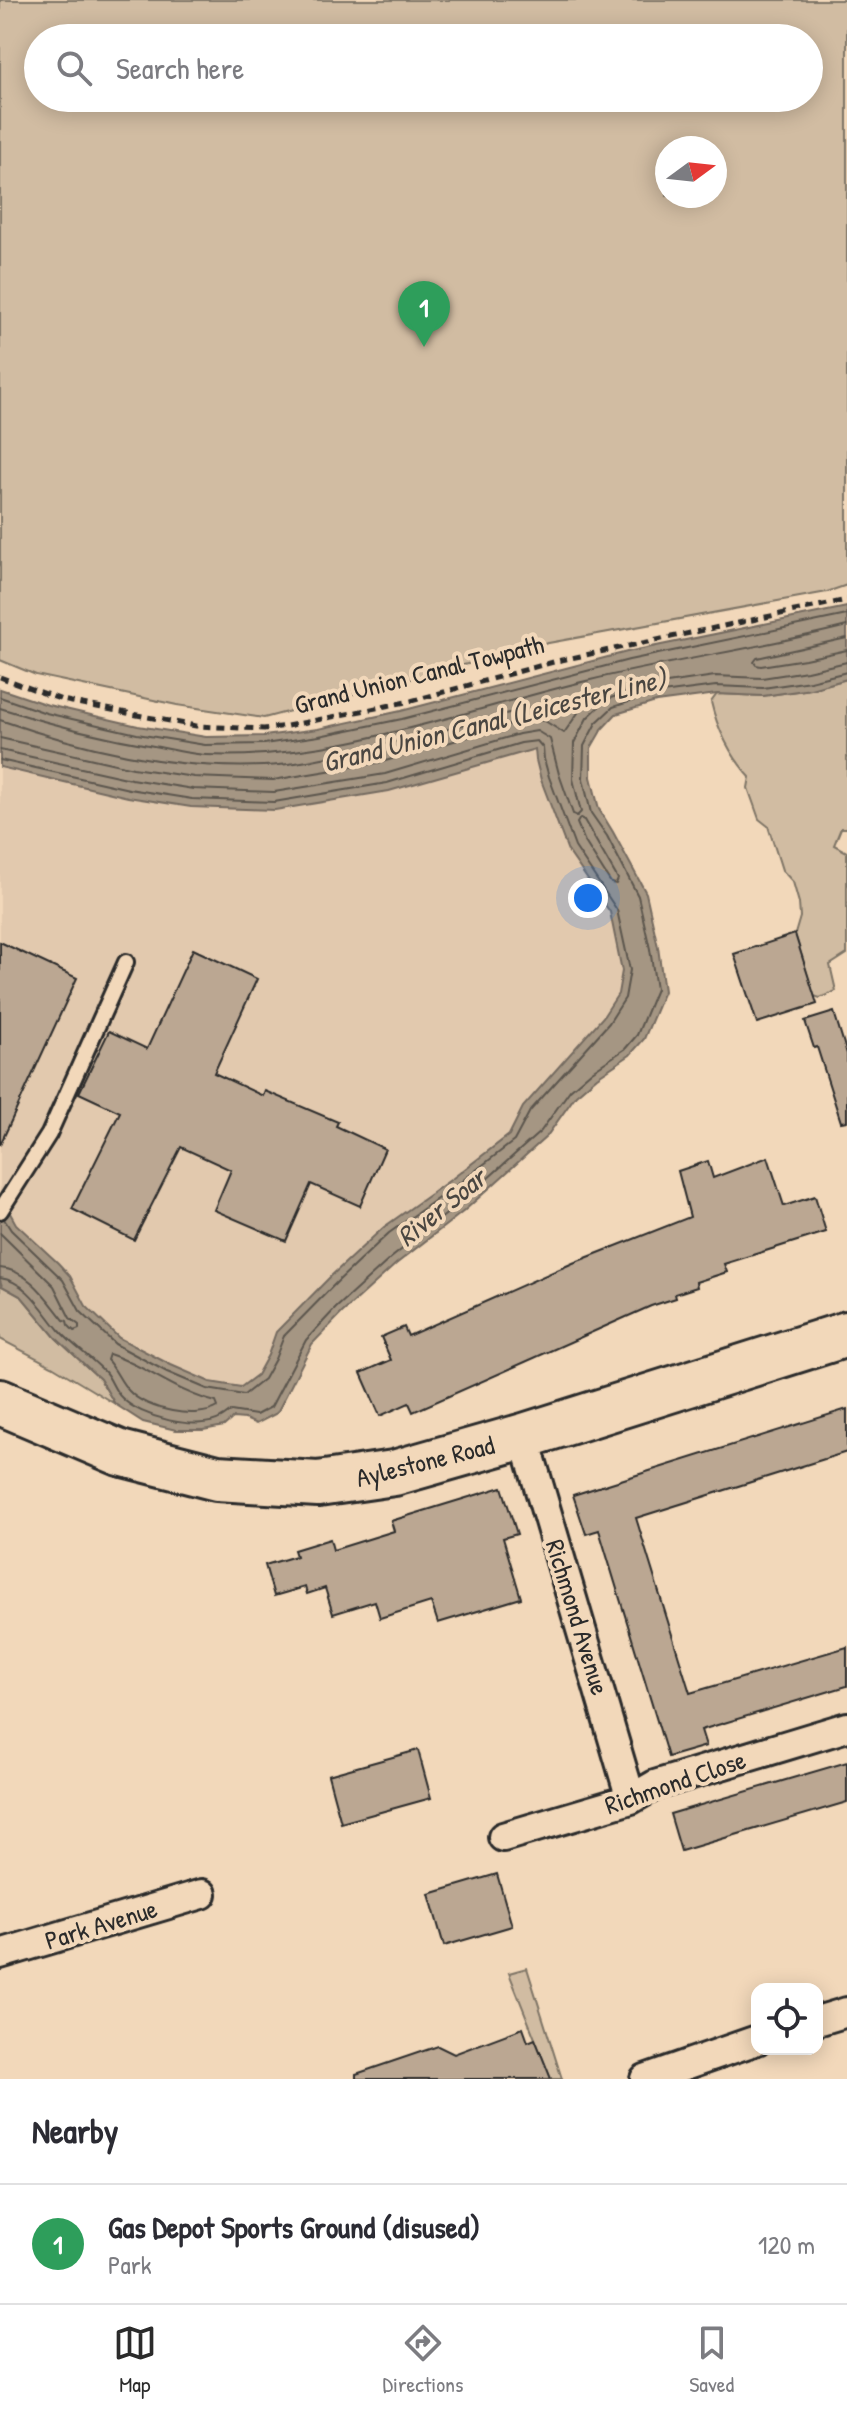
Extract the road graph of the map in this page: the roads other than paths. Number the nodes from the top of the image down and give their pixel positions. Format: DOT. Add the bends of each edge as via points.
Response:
graph roads {
  1 [pos="126,962"];
  2 [pos="0,1211"];
  3 [pos="847,1334"];
  4 [pos="0,1402"];
  5 [pos="524,1436"];
  6 [pos="847,1727"];
  7 [pos="631,1799"];
  8 [pos="503,1837"];
  9 [pos="202,1894"];
  10 [pos="0,1954"];
  11 [pos="847,2012"];
  12 [pos="823,2019"];
  13 [pos="751,2042"];
  14 [pos="645,2079"];
  1 -- 2 [label="lane" via="49,1134"];
  3 -- 5 [label="main road, Aylestone Road"];
  4 -- 5 [label="main road, Aylestone Road" via="120,1453 217,1478 318,1484 379,1476"];
  5 -- 7 [label="street, Richmond Avenue"];
  6 -- 7 [label="street, Richmond Close" via="655,1785"];
  7 -- 8 [label="street, Richmond Close"];
  9 -- 10 [label="street, Park Avenue"];
  11 -- 12 [label="street"];
  13 -- 14 [label="street"];
}
